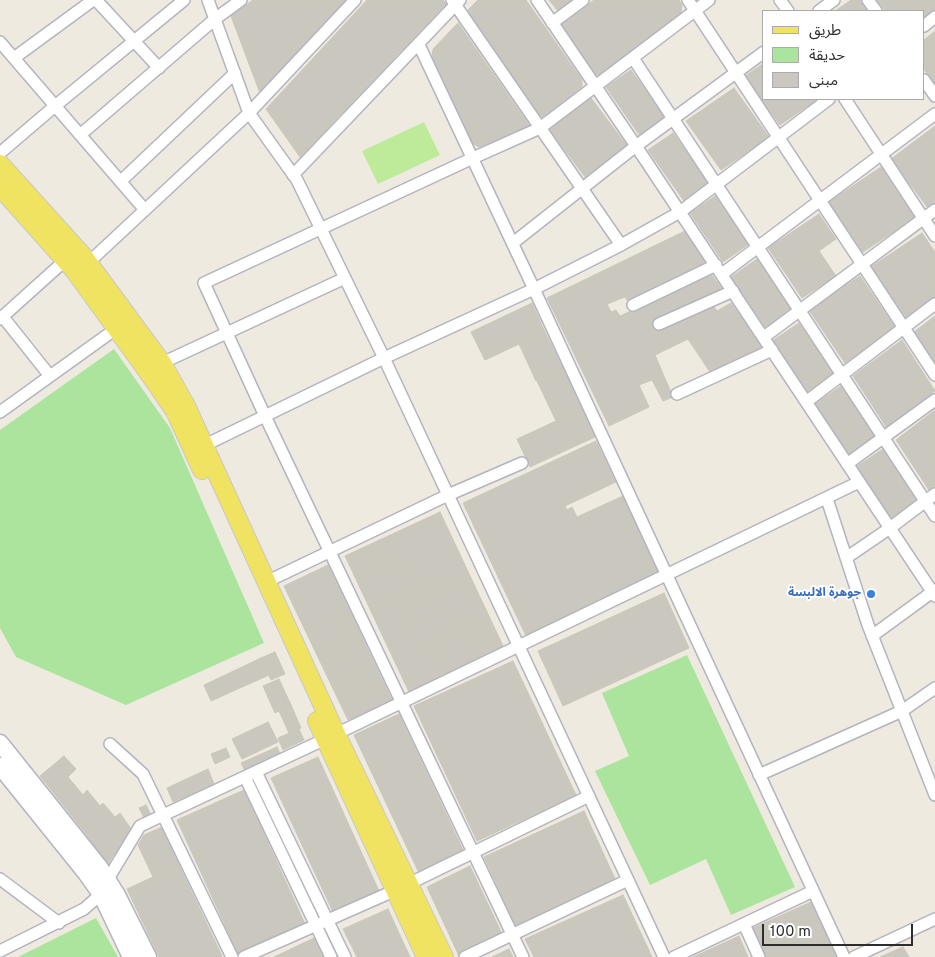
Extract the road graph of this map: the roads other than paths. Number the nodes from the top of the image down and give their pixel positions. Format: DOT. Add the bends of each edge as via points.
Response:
graph roads {
  1 [pos="184,0"];
  2 [pos="208,0"];
  3 [pos="241,0"];
  4 [pos="356,0"];
  5 [pos="537,0"];
  6 [pos="583,0"];
  7 [pos="688,0"];
  8 [pos="709,0"];
  9 [pos="834,0"];
  10 [pos="89,2"];
  11 [pos="456,2"];
  12 [pos="695,10"];
  13 [pos="820,10"];
  14 [pos="215,19"];
  15 [pos="552,22"];
  16 [pos="135,40"];
  17 [pos="0,42"];
  18 [pos="419,44"];
  19 [pos="762,53"];
  20 [pos="14,58"];
  21 [pos="633,58"];
  22 [pos="159,68"];
  23 [pos="235,73"];
  24 [pos="735,73"];
  25 [pos="925,81"];
  26 [pos="595,86"];
  27 [pos="935,96"];
  28 [pos="828,100"];
  29 [pos="846,100"];
  30 [pos="55,106"];
  31 [pos="249,113"];
  32 [pos="935,114"];
  33 [pos="672,119"];
  34 [pos="540,128"];
  35 [pos="80,135"];
  36 [pos="778,137"];
  37 [pos="636,146"];
  38 [pos="0,153"];
  39 [pos="881,153"];
  40 [pos="472,158"];
  41 [pos="0,164"];
  42 [pos="294,175"];
  43 [pos="120,181"];
  44 [pos="716,184"];
  45 [pos="0,187"];
  46 [pos="582,188"];
  47 [pos="820,199"];
  48 [pos="145,210"];
  49 [pos="935,210"];
  50 [pos="680,212"];
  51 [pos="924,218"];
  52 [pos="321,229"];
  53 [pos="935,236"];
  54 [pos="513,243"];
  55 [pos="621,245"];
  56 [pos="758,246"];
  57 [pos="77,258"];
  58 [pos="862,264"];
  59 [pos="719,270"];
  60 [pos="345,278"];
  61 [pos="534,289"];
  62 [pos="733,290"];
  63 [pos="935,304"];
  64 [pos="633,305"];
  65 [pos="800,311"];
  66 [pos="2,314"];
  67 [pos="659,324"];
  68 [pos="117,328"];
  69 [pos="904,328"];
  70 [pos="227,332"];
  71 [pos="764,337"];
  72 [pos="772,350"];
  73 [pos="384,358"];
  74 [pos="162,363"];
  75 [pos="842,375"];
  76 [pos="935,375"];
  77 [pos="50,376"];
  78 [pos="677,394"];
  79 [pos="935,400"];
  80 [pos="806,402"];
  81 [pos="0,412"];
  82 [pos="265,416"];
  83 [pos="884,438"];
  84 [pos="198,448"];
  85 [pos="522,463"];
  86 [pos="847,464"];
  87 [pos="858,482"];
  88 [pos="935,494"];
  89 [pos="448,495"];
  90 [pos="826,499"];
  91 [pos="925,501"];
  92 [pos="935,516"];
  93 [pos="890,528"];
  94 [pos="330,552"];
  95 [pos="846,558"];
  96 [pos="666,575"];
  97 [pos="266,582"];
  98 [pos="934,593"];
  99 [pos="872,636"];
  100 [pos="519,646"];
  101 [pos="935,688"];
  102 [pos="402,703"];
  103 [pos="902,712"];
  104 [pos="331,737"];
  105 [pos="0,743"];
  106 [pos="110,744"];
  107 [pos="0,766"];
  108 [pos="256,772"];
  109 [pos="931,773"];
  110 [pos="759,775"];
  111 [pos="244,778"];
  112 [pos="935,795"];
  113 [pos="589,796"];
  114 [pos="163,816"];
  115 [pos="473,852"];
  116 [pos="0,879"];
  117 [pos="628,880"];
  118 [pos="104,887"];
  119 [pos="402,887"];
  120 [pos="813,891"];
  121 [pos="935,919"];
  122 [pos="327,920"];
  123 [pos="59,922"];
  124 [pos="744,924"];
  125 [pos="316,925"];
  126 [pos="512,934"];
  127 [pos="0,951"];
  128 [pos="131,957"];
  129 [pos="148,957"];
  130 [pos="232,957"];
  131 [pos="244,957"];
  132 [pos="331,957"];
  133 [pos="345,957"];
  134 [pos="426,957"];
  135 [pos="444,957"];
  136 [pos="465,957"];
  137 [pos="523,957"];
  138 [pos="664,957"];
  139 [pos="674,957"];
  140 [pos="759,957"];
  141 [pos="844,957"];
  142 [pos="854,957"];
  1 -- 16 [label="street"];
  2 -- 14 [label="street"];
  3 -- 14 [label="street"];
  4 -- 31 [label="street"];
  5 -- 15 [label="street"];
  6 -- 15 [label="street"];
  7 -- 12 [label="street"];
  8 -- 12 [label="street"];
  9 -- 13 [label="street"];
  10 -- 16 [label="street"];
  10 -- 20 [label="street"];
  11 -- 18 [label="street"];
  11 -- 34 [label="street"];
  12 -- 21 [label="street"];
  12 -- 24 [label="street"];
  14 -- 22 [label="street"];
  14 -- 23 [label="street"];
  15 -- 26 [label="street"];
  16 -- 22 [label="street"];
  16 -- 30 [label="street"];
  17 -- 20 [label="street"];
  18 -- 40 [label="street"];
  18 -- 42 [label="street"];
  19 -- 24 [label="street"];
  20 -- 30 [label="street"];
  21 -- 26 [label="street"];
  21 -- 33 [label="street"];
  22 -- 35 [label="street"];
  23 -- 31 [label="street"];
  23 -- 43 [label="street"];
  24 -- 33 [label="street"];
  24 -- 36 [label="street"];
  25 -- 27 [label="street"];
  26 -- 34 [label="street"];
  26 -- 37 [label="street"];
  28 -- 36 [label="street"];
  29 -- 39 [label="street"];
  30 -- 35 [label="street"];
  30 -- 38 [label="street"];
  31 -- 42 [label="street"];
  31 -- 48 [label="street"];
  32 -- 39 [label="street"];
  33 -- 37 [label="street"];
  33 -- 44 [label="street"];
  34 -- 40 [label="street"];
  34 -- 46 [label="street"];
  35 -- 43 [label="street"];
  36 -- 44 [label="street"];
  36 -- 47 [label="street"];
  37 -- 46 [label="street"];
  37 -- 50 [label="street"];
  39 -- 47 [label="street"];
  39 -- 51 [label="street"];
  40 -- 52 [label="street"];
  40 -- 54 [label="street"];
  41 -- 57 [label="main road"];
  42 -- 52 [label="street"];
  43 -- 48 [label="street"];
  44 -- 50 [label="street"];
  44 -- 56 [label="street"];
  45 -- 57 [label="main road"];
  46 -- 54 [label="street"];
  46 -- 55 [label="street"];
  47 -- 56 [label="street"];
  47 -- 58 [label="street"];
  48 -- 57 [label="street"];
  49 -- 51 [label="street"];
  50 -- 55 [label="street"];
  50 -- 59 [label="street"];
  51 -- 53 [label="street"];
  51 -- 58 [label="street"];
  52 -- 60 [label="street"];
  52 -- 70 [label="street" via="204,283"];
  54 -- 61 [label="street"];
  55 -- 61 [label="street"];
  56 -- 59 [label="street"];
  56 -- 65 [label="street"];
  57 -- 66 [label="street"];
  57 -- 68 [label="main road"];
  57 -- 74 [label="main road"];
  58 -- 65 [label="street"];
  58 -- 69 [label="street"];
  59 -- 62 [label="street"];
  59 -- 64 [label="street"];
  60 -- 70 [label="street"];
  60 -- 73 [label="street"];
  61 -- 73 [label="street"];
  61 -- 96 [label="street"];
  62 -- 67 [label="street"];
  62 -- 71 [label="street"];
  63 -- 69 [label="street"];
  65 -- 71 [label="street"];
  65 -- 75 [label="street"];
  66 -- 77 [label="street"];
  68 -- 77 [label="street"];
  68 -- 84 [label="main road"];
  69 -- 75 [label="street"];
  69 -- 76 [label="street"];
  70 -- 74 [label="street"];
  70 -- 82 [label="street"];
  71 -- 72 [label="street"];
  72 -- 78 [label="street"];
  72 -- 80 [label="street"];
  73 -- 82 [label="street"];
  73 -- 89 [label="street"];
  74 -- 84 [label="main road" via="186,406"];
  75 -- 80 [label="street"];
  75 -- 83 [label="street"];
  77 -- 81 [label="street"];
  79 -- 83 [label="street"];
  80 -- 86 [label="street"];
  82 -- 84 [label="street"];
  82 -- 94 [label="street"];
  83 -- 86 [label="street"];
  83 -- 91 [label="street"];
  84 -- 97 [label="main road"];
  84 -- 104 [label="main road" via="257,588"];
  85 -- 89 [label="street"];
  86 -- 87 [label="street"];
  87 -- 90 [label="street"];
  87 -- 93 [label="street"];
  88 -- 91 [label="street"];
  89 -- 94 [label="street"];
  89 -- 100 [label="street"];
  90 -- 95 [label="street"];
  90 -- 96 [label="street"];
  91 -- 92 [label="street"];
  91 -- 93 [label="street"];
  93 -- 95 [label="street"];
  93 -- 98 [label="street"];
  94 -- 97 [label="street"];
  94 -- 102 [label="street"];
  95 -- 99 [label="street"];
  96 -- 100 [label="street"];
  96 -- 110 [label="street"];
  97 -- 104 [label="main road"];
  98 -- 99 [label="street"];
  99 -- 103 [label="street"];
  100 -- 102 [label="street"];
  100 -- 113 [label="street"];
  101 -- 103 [label="street"];
  102 -- 104 [label="street"];
  102 -- 115 [label="street"];
  103 -- 109 [label="street"];
  103 -- 110 [label="street"];
  104 -- 108 [label="street"];
  104 -- 119 [label="main road"];
  105 -- 118 [label="main road" via="70,828"];
  106 -- 114 [label="street" via="143,774"];
  107 -- 118 [label="main road" via="86,873"];
  108 -- 111 [label="street"];
  108 -- 122 [label="street"];
  109 -- 112 [label="street"];
  110 -- 120 [label="street"];
  111 -- 114 [label="street"];
  111 -- 125 [label="street"];
  113 -- 115 [label="street"];
  113 -- 117 [label="street"];
  114 -- 118 [label="street" via="140,826"];
  114 -- 130 [label="street"];
  115 -- 119 [label="street"];
  115 -- 126 [label="street"];
  116 -- 123 [label="street"];
  117 -- 126 [label="street"];
  117 -- 138 [label="street"];
  118 -- 123 [label="street" via="84,910"];
  118 -- 128 [label="main road"];
  118 -- 129 [label="main road" via="117,895"];
  119 -- 122 [label="street"];
  119 -- 134 [label="main road"];
  119 -- 135 [label="main road"];
  120 -- 124 [label="street"];
  120 -- 141 [label="street"];
  121 -- 142 [label="street"];
  122 -- 125 [label="street"];
  122 -- 133 [label="street"];
  123 -- 127 [label="street"];
  124 -- 139 [label="street"];
  124 -- 140 [label="street"];
  125 -- 131 [label="street"];
  125 -- 132 [label="street"];
  126 -- 136 [label="street"];
  126 -- 137 [label="street"];
}
